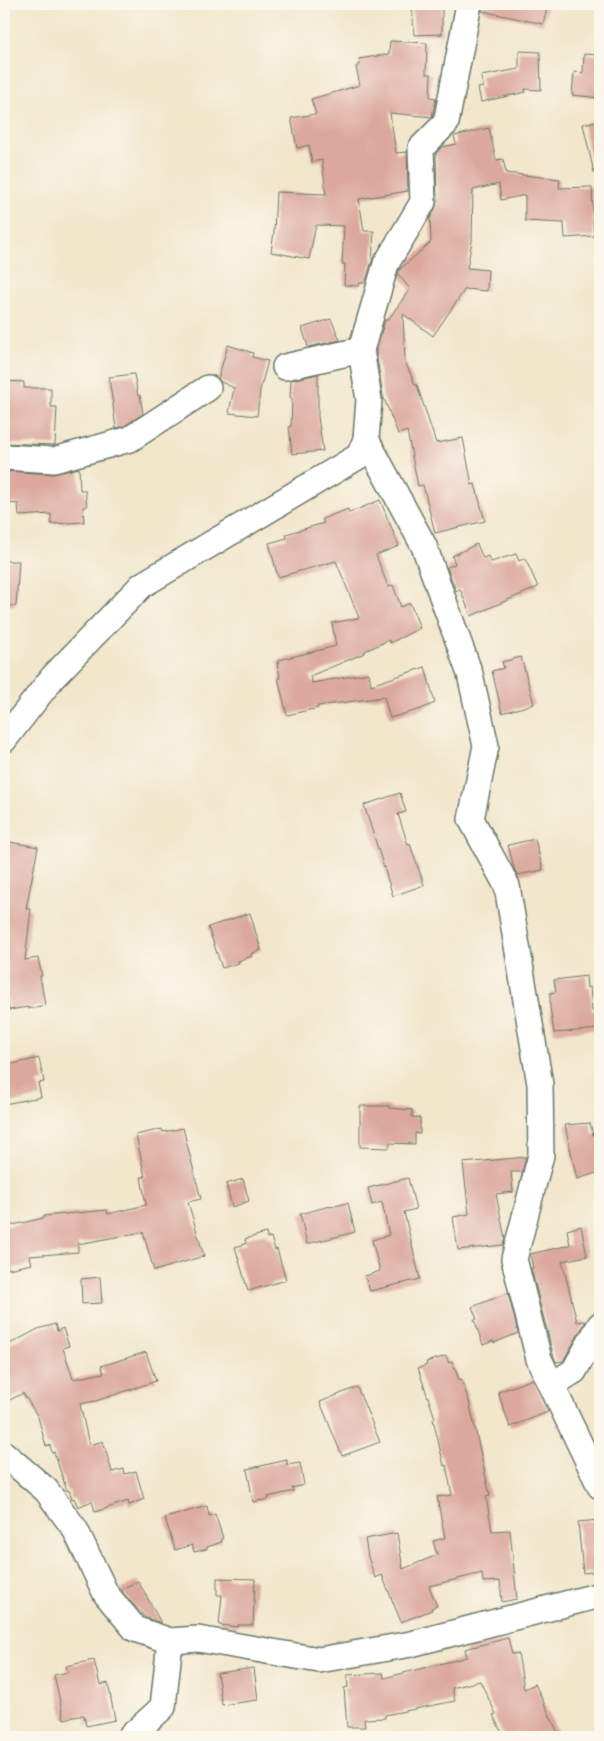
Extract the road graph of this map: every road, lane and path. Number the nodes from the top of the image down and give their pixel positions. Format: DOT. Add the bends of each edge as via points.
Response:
graph roads {
  1 [pos="469,4"];
  2 [pos="361,350"];
  3 [pos="285,367"];
  4 [pos="208,388"];
  5 [pos="366,439"];
  6 [pos="4,457"];
  7 [pos="4,740"];
  8 [pos="600,1325"];
  9 [pos="552,1385"];
  10 [pos="4,1454"];
  11 [pos="600,1486"];
  12 [pos="600,1595"];
  13 [pos="170,1642"];
  14 [pos="130,1737"];
  1 -- 2 [label="street" via="446,123 421,148 423,202 386,264"];
  2 -- 3 [label="street"];
  2 -- 5 [label="street" via="370,400"];
  4 -- 6 [label="street" via="130,439 54,460"];
  5 -- 7 [label="street" via="359,456 142,585 53,677"];
  5 -- 9 [label="street" via="424,546 470,674 486,746 471,819 506,886 540,1084 541,1155 514,1259 539,1359"];
  8 -- 9 [label="street" via="574,1371"];
  9 -- 11 [label="street"];
  10 -- 13 [label="street" via="46,1490 75,1529 106,1594 135,1629"];
  12 -- 13 [label="street" via="411,1644 319,1660 198,1639"];
  13 -- 14 [label="street" via="164,1707"];
}
